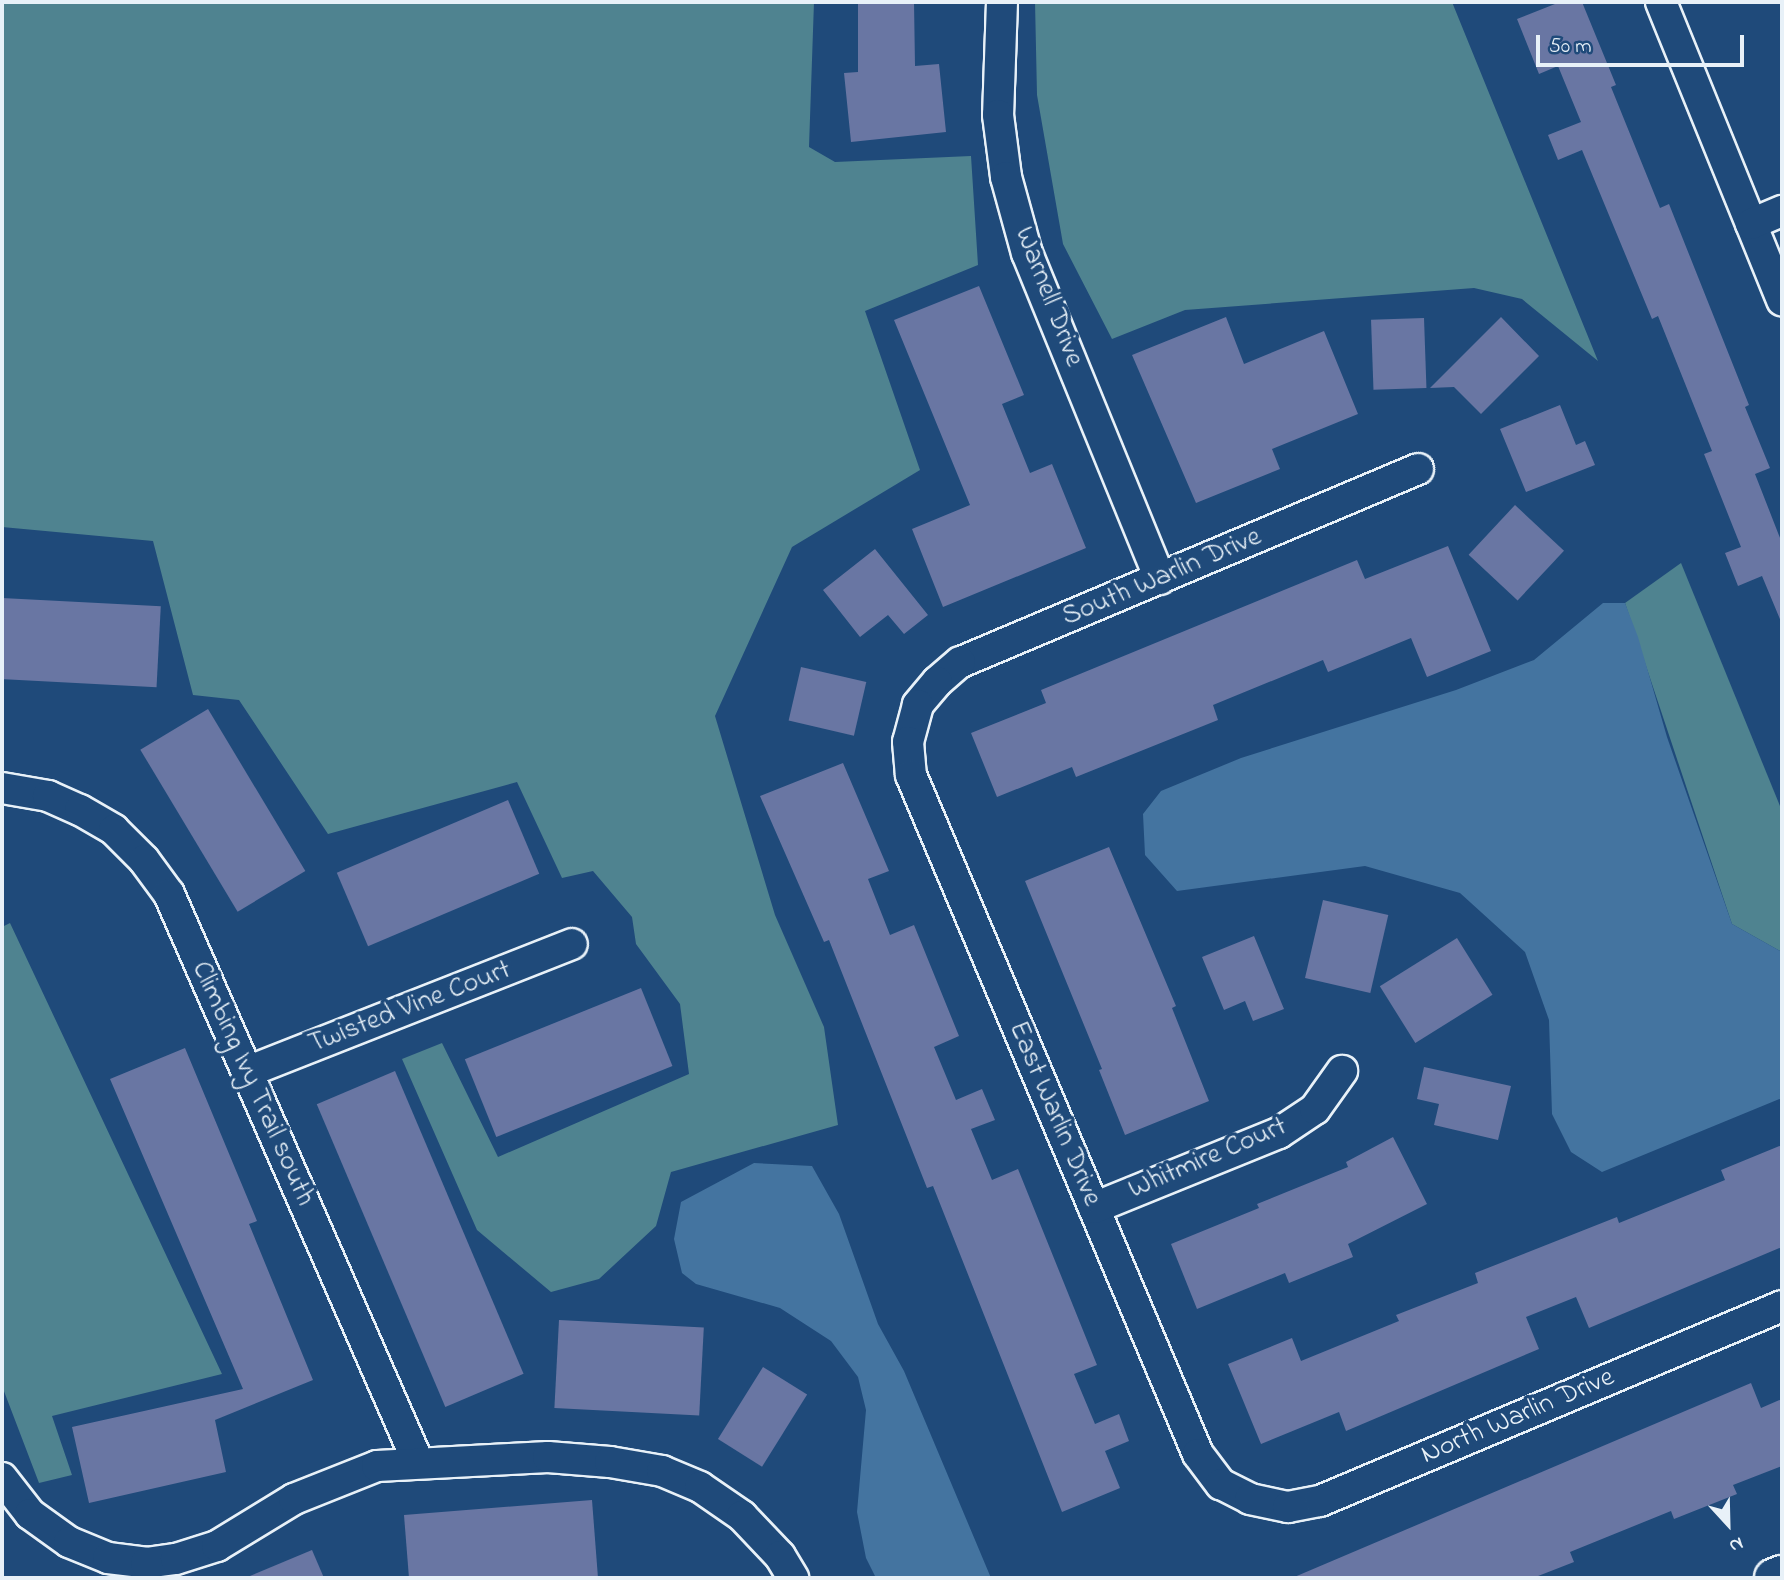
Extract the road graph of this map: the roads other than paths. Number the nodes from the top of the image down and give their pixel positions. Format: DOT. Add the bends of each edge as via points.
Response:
graph roads {
  1 [pos="1002,2"];
  2 [pos="1661,2"];
  3 [pos="1782,211"];
  4 [pos="1751,224"];
  5 [pos="1782,300"];
  6 [pos="1418,469"];
  7 [pos="1160,579"];
  8 [pos="918,705"];
  9 [pos="2,788"];
  10 [pos="572,944"];
  11 [pos="1342,1071"];
  12 [pos="247,1072"];
  13 [pos="1094,1208"];
  14 [pos="1782,1306"];
  15 [pos="418,1462"];
  16 [pos="2,1478"];
  17 [pos="1250,1499"];
  18 [pos="179,1569"];
  19 [pos="1782,1574"];
  20 [pos="793,1578"];
  21 [pos="1773,1578"];
  1 -- 7 [label="street, Warnell Drive" via="998,115 1006,177 1027,253"];
  2 -- 4 [label="street"];
  3 -- 4 [label="street"];
  4 -- 5 [label="street"];
  6 -- 7 [label="street, South Warlin Drive"];
  7 -- 8 [label="street, South Warlin Drive" via="960,662"];
  8 -- 13 [label="street, East Warlin Drive" via="908,742 911,775"];
  9 -- 12 [label="street, Climbing Ivy Trail south" via="48,796 80,810 114,830 144,860 169,894"];
  10 -- 12 [label="street, Twisted Vine Court"];
  11 -- 13 [label="street, Whitmire Court" via="1315,1110 1279,1133"];
  12 -- 15 [label="street, Climbing Ivy Trail south"];
  13 -- 17 [label="street, East Warlin Drive" via="1198,1454 1221,1484"];
  14 -- 17 [label="street, North Warlin Drive" via="1320,1501 1288,1507"];
  15 -- 18 [label="street" via="377,1466 294,1499"];
  15 -- 20 [label="street" via="548,1457 662,1471 700,1487 742,1516 780,1556"];
  16 -- 18 [label="street" via="30,1514 69,1542 108,1558"];
  19 -- 21 [label="street"];
}
